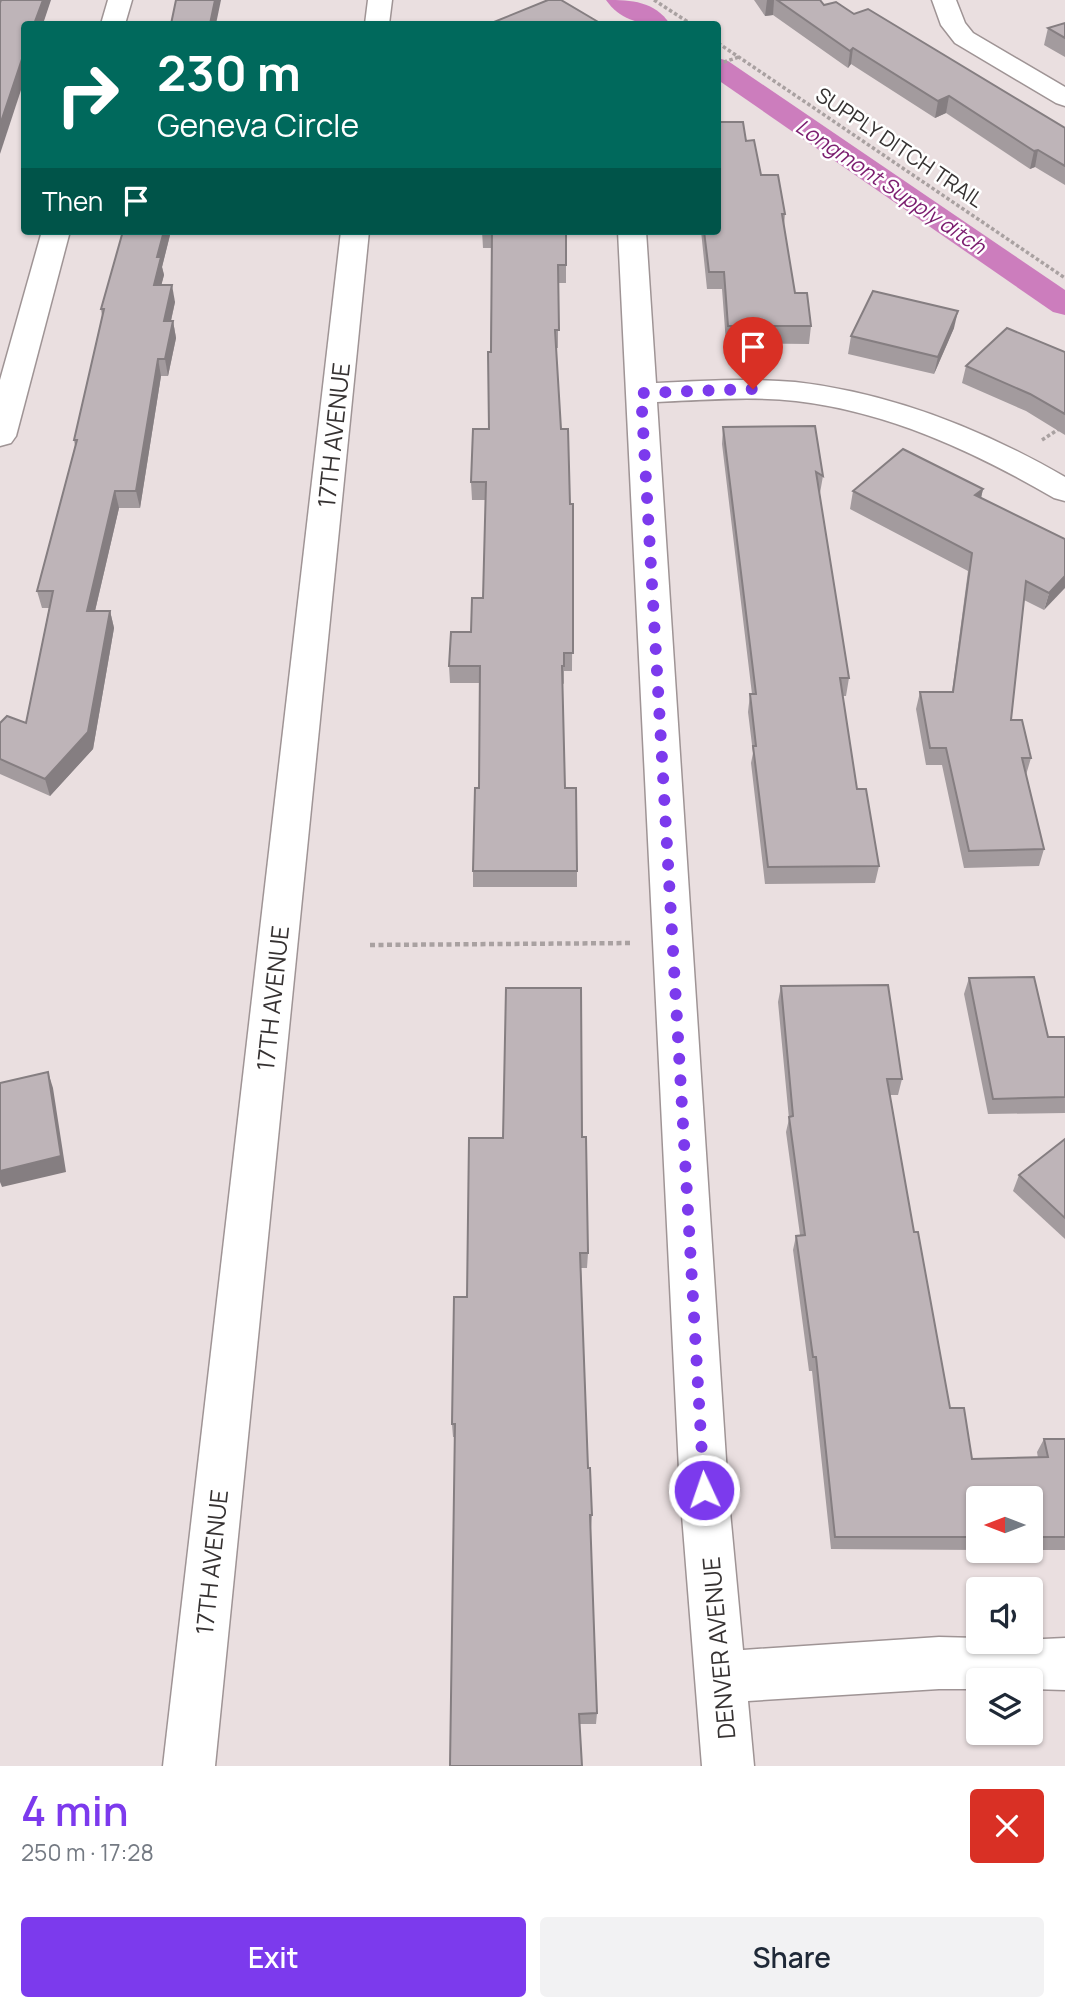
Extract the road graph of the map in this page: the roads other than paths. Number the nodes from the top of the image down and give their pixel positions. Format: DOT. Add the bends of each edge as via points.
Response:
graph roads {
  1 [pos="120,0"];
  2 [pos="380,0"];
  3 [pos="944,0"];
  4 [pos="114,21"];
  5 [pos="377,21"];
  6 [pos="1065,98"];
  7 [pos="55,235"];
  8 [pos="355,235"];
  9 [pos="632,235"];
  10 [pos="641,393"];
  11 [pos="0,436"];
  12 [pos="1065,491"];
  13 [pos="1065,1664"];
  14 [pos="720,1677"];
  15 [pos="189,1766"];
  16 [pos="728,1766"];
  1 -- 4 [label="street"];
  2 -- 5 [label="street"];
  3 -- 6 [label="street" via="964,38"];
  7 -- 11 [label="street"];
  8 -- 15 [label="street, 17TH AVENUE"];
  9 -- 10 [label="street, DENVER AVENUE"];
  10 -- 12 [label="street" via="753,389 816,394 880,407 966,438"];
  10 -- 14 [label="street, DENVER AVENUE" via="704,1490"];
  13 -- 14 [label="street" via="939,1663"];
  14 -- 16 [label="street, DENVER AVENUE"];
}
